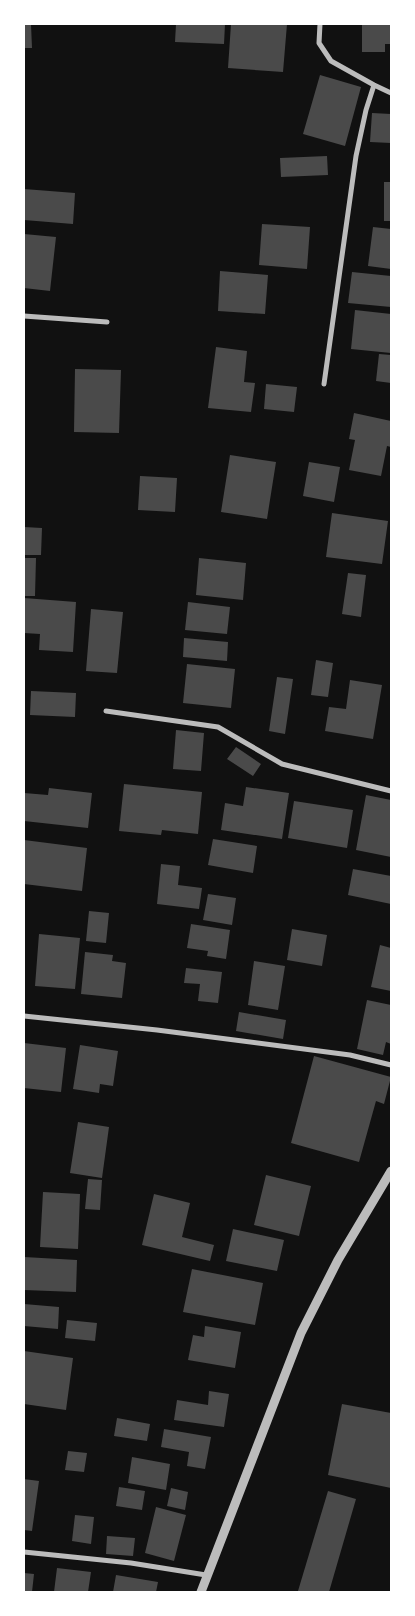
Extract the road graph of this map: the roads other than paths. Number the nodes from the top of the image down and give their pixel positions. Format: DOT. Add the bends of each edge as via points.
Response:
graph roads {
  1 [pos="320,24"];
  2 [pos="374,85"];
  3 [pos="391,93"];
  4 [pos="24,316"];
  5 [pos="107,322"];
  6 [pos="324,384"];
  7 [pos="106,711"];
  8 [pos="391,791"];
  9 [pos="24,1016"];
  10 [pos="391,1065"];
  11 [pos="391,1171"];
  12 [pos="24,1552"];
  13 [pos="206,1575"];
  14 [pos="200,1592"];
  1 -- 2 [label="street" via="319,43 331,61"];
  2 -- 3 [label="street"];
  2 -- 6 [label="street" via="356,156"];
  4 -- 5 [label="street"];
  7 -- 8 [label="street" via="218,727 282,764"];
  9 -- 10 [label="street" via="350,1055"];
  11 -- 13 [label="street" via="338,1260 301,1333"];
  12 -- 13 [label="street" via="131,1563"];
  13 -- 14 [label="street"];
}
